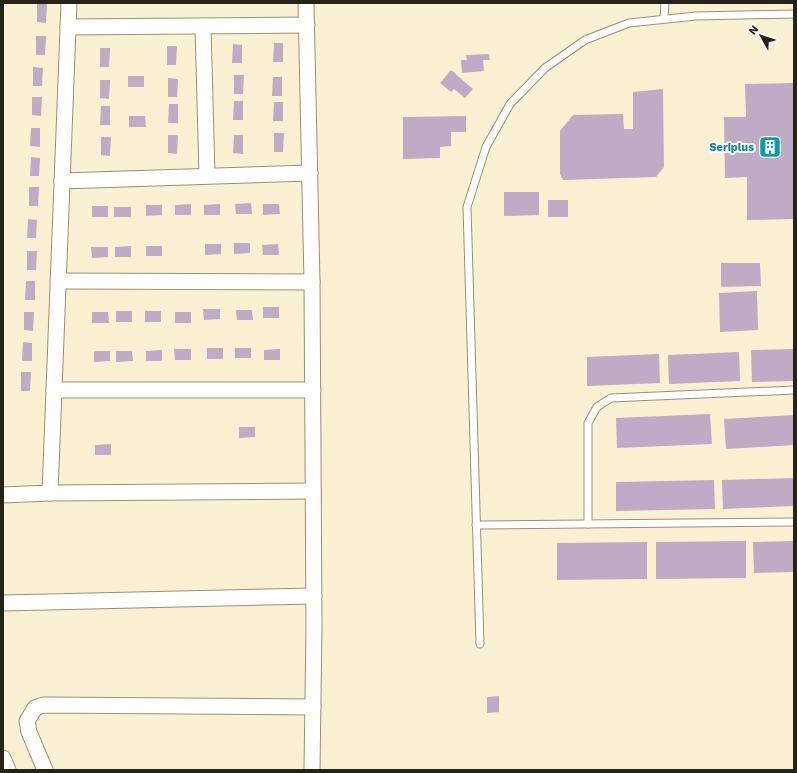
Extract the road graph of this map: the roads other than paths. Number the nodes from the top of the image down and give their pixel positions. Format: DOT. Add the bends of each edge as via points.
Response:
graph roads {
  1 [pos="69,3"];
  2 [pos="306,3"];
  3 [pos="665,3"];
  4 [pos="794,14"];
  5 [pos="664,19"];
  6 [pos="307,25"];
  7 [pos="68,26"];
  8 [pos="203,26"];
  9 [pos="310,173"];
  10 [pos="207,176"];
  11 [pos="62,181"];
  12 [pos="58,281"];
  13 [pos="312,282"];
  14 [pos="54,390"];
  15 [pos="313,390"];
  16 [pos="794,390"];
  17 [pos="313,491"];
  18 [pos="50,493"];
  19 [pos="3,495"];
  20 [pos="794,522"];
  21 [pos="588,524"];
  22 [pos="476,525"];
  23 [pos="314,596"];
  24 [pos="3,603"];
  25 [pos="480,644"];
  26 [pos="313,707"];
  27 [pos="3,758"];
  28 [pos="8,770"];
  29 [pos="44,770"];
  30 [pos="312,770"];
  1 -- 7 [label="street"];
  2 -- 6 [label="street"];
  3 -- 5 [label="lane"];
  4 -- 5 [label="lane"];
  5 -- 22 [label="lane" via="629,23 585,40 545,68 510,104 486,147 466,208"];
  6 -- 8 [label="street"];
  6 -- 9 [label="street"];
  7 -- 8 [label="street"];
  7 -- 11 [label="street"];
  8 -- 10 [label="street"];
  9 -- 10 [label="street"];
  9 -- 13 [label="street"];
  10 -- 11 [label="street"];
  11 -- 12 [label="street"];
  12 -- 13 [label="street"];
  12 -- 14 [label="street"];
  13 -- 15 [label="street"];
  14 -- 15 [label="street"];
  14 -- 18 [label="street"];
  15 -- 17 [label="street"];
  16 -- 21 [label="lane" via="611,398 597,407 588,424"];
  17 -- 18 [label="street"];
  17 -- 23 [label="street"];
  18 -- 19 [label="street"];
  20 -- 21 [label="lane"];
  21 -- 22 [label="lane"];
  22 -- 25 [label="lane"];
  23 -- 24 [label="street"];
  23 -- 26 [label="street"];
  26 -- 29 [label="street" via="43,705 36,708 27,721"];
  26 -- 30 [label="street"];
  27 -- 28 [label="street"];
}
